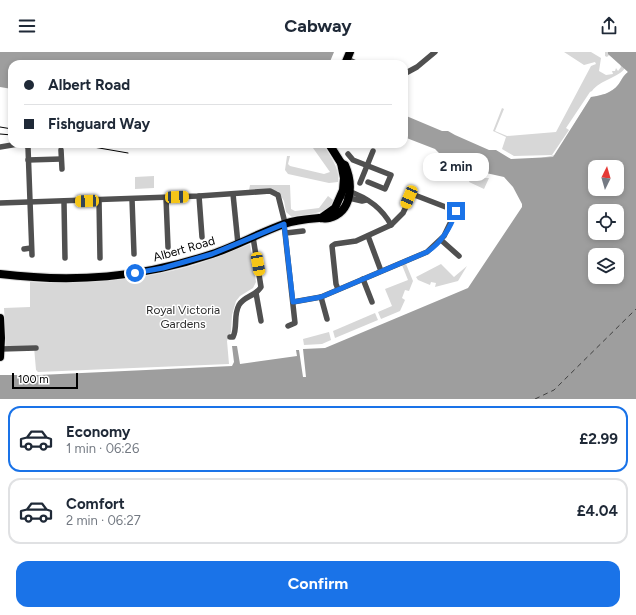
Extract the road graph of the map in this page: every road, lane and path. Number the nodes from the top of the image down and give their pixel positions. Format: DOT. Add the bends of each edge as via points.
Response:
graph roads {
  1 [pos="435,52"];
  2 [pos="408,72"];
  3 [pos="28,148"];
  4 [pos="332,148"];
  5 [pos="61,150"];
  6 [pos="373,151"];
  7 [pos="348,154"];
  8 [pos="62,159"];
  9 [pos="28,160"];
  10 [pos="367,166"];
  11 [pos="62,169"];
  12 [pos="368,182"];
  13 [pos="360,183"];
  14 [pos="233,194"];
  15 [pos="346,194"];
  16 [pos="199,196"];
  17 [pos="166,198"];
  18 [pos="132,199"];
  19 [pos="99,200"];
  20 [pos="30,202"];
  21 [pos="64,202"];
  22 [pos="0,203"];
  23 [pos="284,224"];
  24 [pos="391,225"];
  25 [pos="303,231"];
  26 [pos="286,233"];
  27 [pos="368,236"];
  28 [pos="202,237"];
  29 [pos="253,237"];
  30 [pos="441,240"];
  31 [pos="238,244"];
  32 [pos="168,247"];
  33 [pos="31,248"];
  34 [pos="24,249"];
  35 [pos="134,254"];
  36 [pos="32,255"];
  37 [pos="459,256"];
  38 [pos="65,258"];
  39 [pos="100,258"];
  40 [pos="381,271"];
  41 [pos="0,274"];
  42 [pos="363,279"];
  43 [pos="338,290"];
  44 [pos="256,293"];
  45 [pos="321,297"];
  46 [pos="293,302"];
  47 [pos="372,302"];
  48 [pos="0,318"];
  49 [pos="327,319"];
  50 [pos="261,321"];
  51 [pos="292,327"];
  52 [pos="230,337"];
  53 [pos="36,348"];
  54 [pos="0,350"];
  1 -- 2 [label="street"];
  3 -- 9 [label="street"];
  4 -- 15 [label="highway" via="348,173"];
  5 -- 8 [label="street"];
  6 -- 10 [label="street"];
  7 -- 10 [label="street" via="352,160"];
  8 -- 9 [label="street"];
  8 -- 11 [label="street"];
  9 -- 20 [label="street"];
  10 -- 12 [label="street" via="391,175 385,189"];
  10 -- 13 [label="street"];
  14 -- 16 [label="street"];
  14 -- 23 [label="street" via="270,191 276,193"];
  14 -- 31 [label="street"];
  15 -- 23 [label="highway, Albert Road" via="345,207 327,219"];
  15 -- 24 [label="street" via="363,197 384,213"];
  16 -- 17 [label="street"];
  16 -- 28 [label="street"];
  17 -- 18 [label="street"];
  17 -- 32 [label="street"];
  18 -- 19 [label="street"];
  18 -- 35 [label="street"];
  19 -- 21 [label="street"];
  19 -- 39 [label="street"];
  20 -- 21 [label="street"];
  20 -- 22 [label="street"];
  20 -- 33 [label="street"];
  21 -- 38 [label="street"];
  23 -- 26 [label="street"];
  23 -- 29 [label="highway, Albert Road"];
  24 -- 27 [label="street"];
  24 -- 30 [label="street" via="402,214 411,194 457,210"];
  25 -- 26 [label="street"];
  26 -- 46 [label="street"];
  27 -- 40 [label="street"];
  27 -- 43 [label="street" via="332,246"];
  29 -- 31 [label="highway, Albert Road"];
  29 -- 44 [label="street" via="261,283"];
  30 -- 37 [label="street"];
  30 -- 40 [label="street" via="427,252"];
  31 -- 41 [label="highway, Albert Road" via="170,266 98,278 47,279"];
  33 -- 34 [label="street"];
  33 -- 36 [label="street"];
  40 -- 42 [label="street"];
  42 -- 43 [label="street"];
  42 -- 47 [label="street"];
  43 -- 45 [label="street"];
  44 -- 50 [label="street"];
  44 -- 52 [label="street" via="239,305 235,334"];
  45 -- 46 [label="street"];
  45 -- 49 [label="street"];
  46 -- 51 [label="street" via="295,323"];
  48 -- 54 [label="highway"];
  53 -- 54 [label="street"];
}
